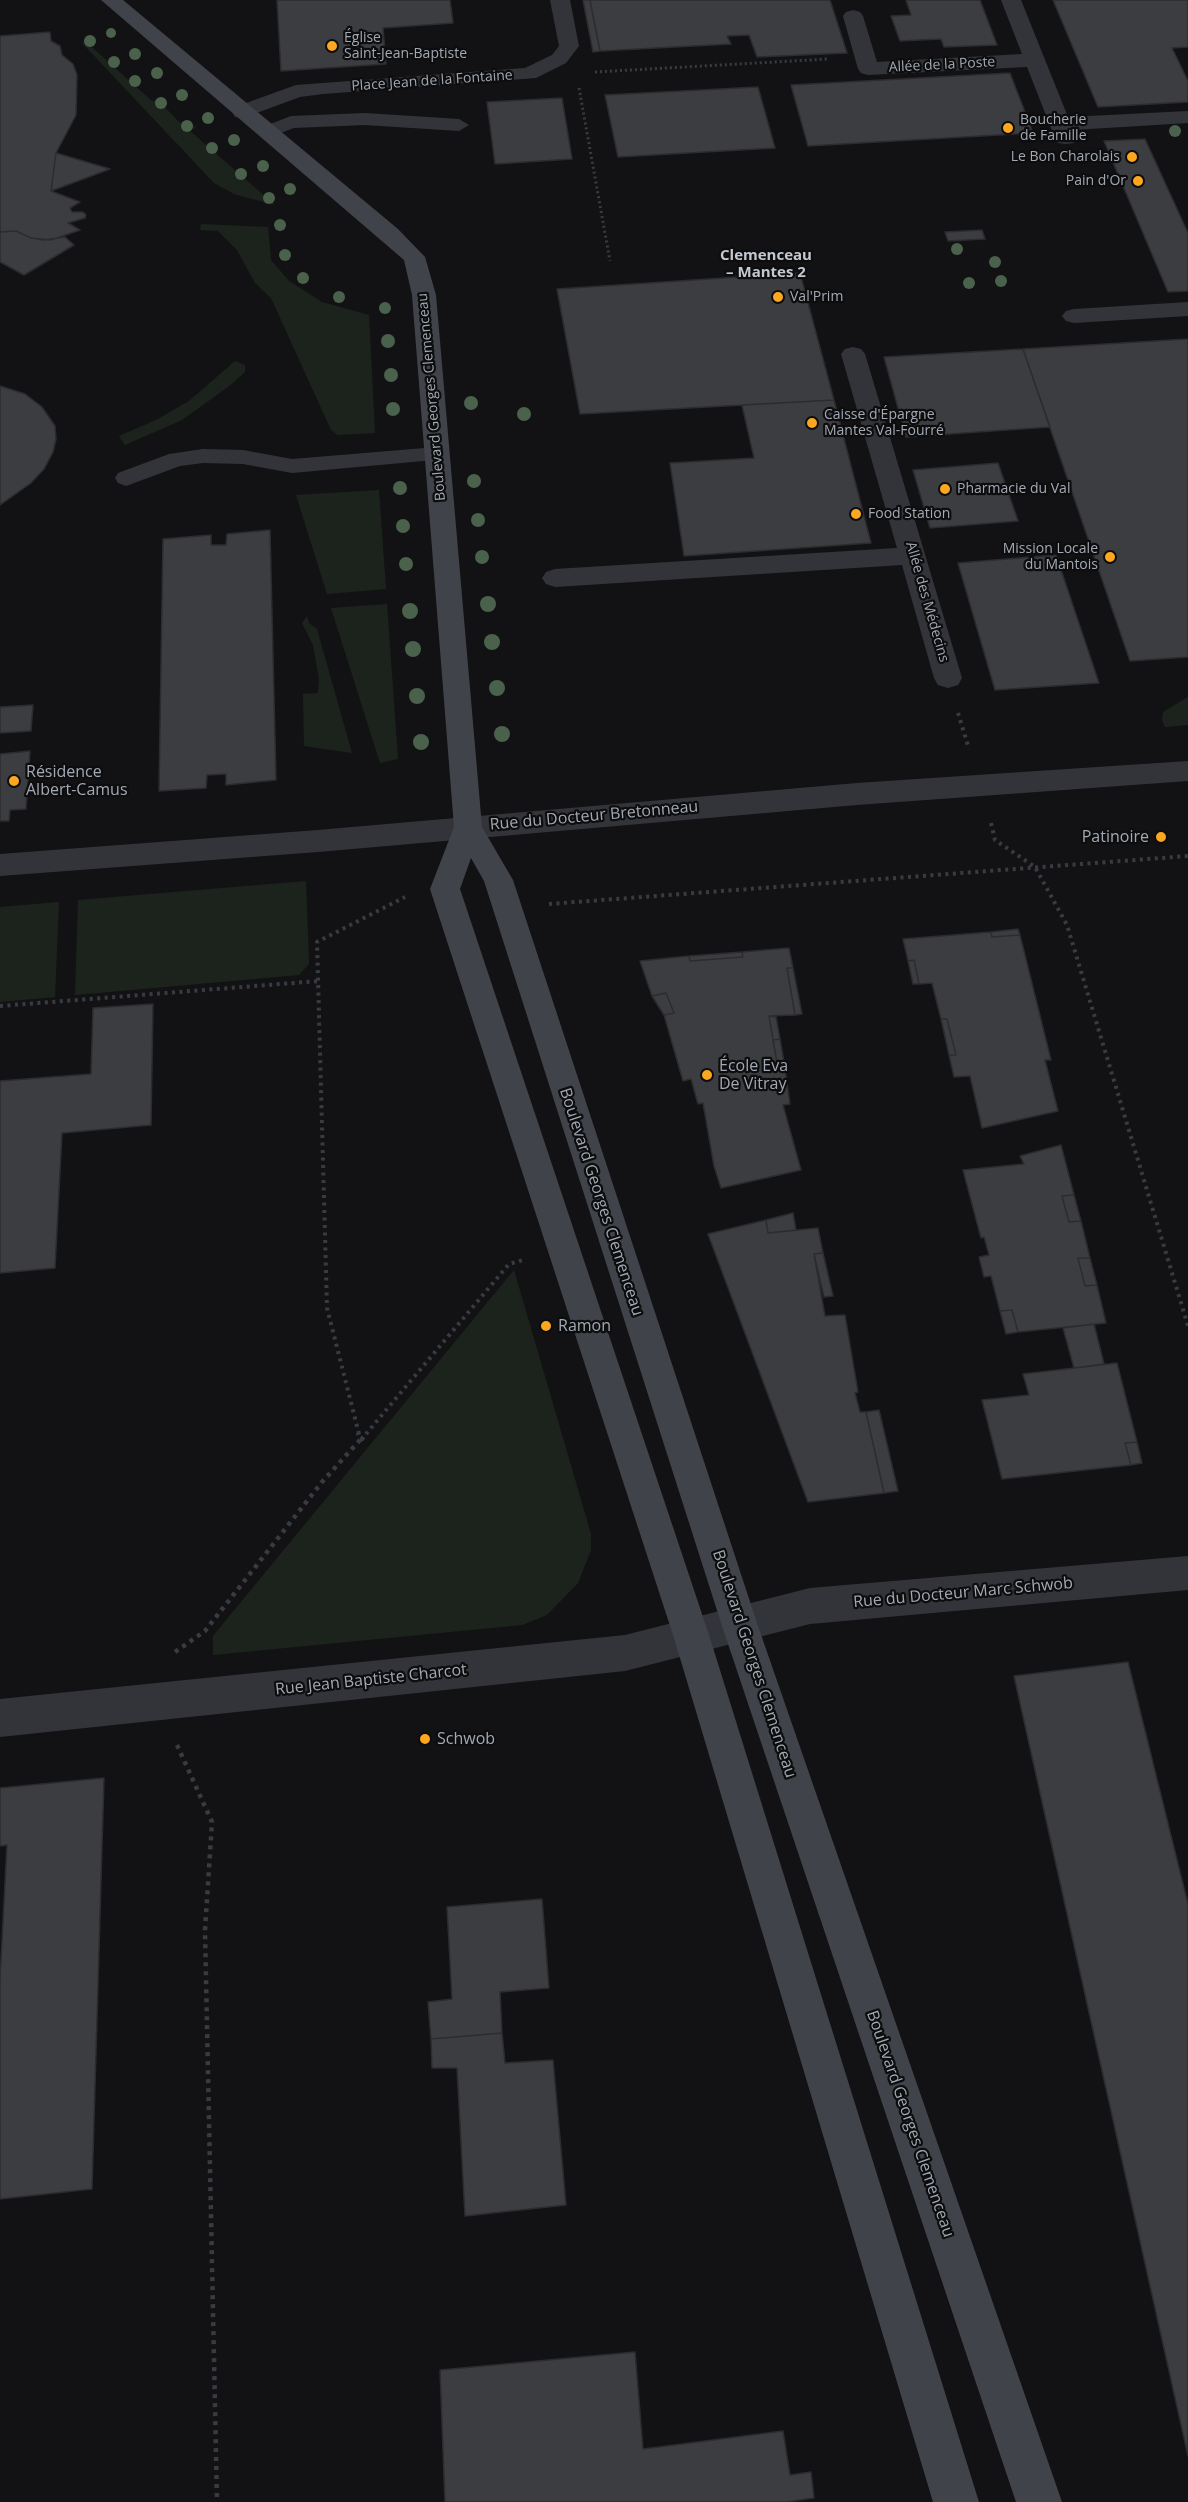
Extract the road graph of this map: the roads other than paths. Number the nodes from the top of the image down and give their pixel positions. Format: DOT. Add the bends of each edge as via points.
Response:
graph roads {
  1 [pos="111,0"];
  2 [pos="560,0"];
  3 [pos="1011,0"];
  4 [pos="853,16"];
  5 [pos="1034,60"];
  6 [pos="243,112"];
  7 [pos="1188,117"];
  8 [pos="459,125"];
  9 [pos="267,132"];
  10 [pos="1188,309"];
  11 [pos="1074,316"];
  12 [pos="853,354"];
  13 [pos="437,454"];
  14 [pos="126,478"];
  15 [pos="914,556"];
  16 [pos="555,578"];
  17 [pos="948,678"];
  18 [pos="1188,771"];
  19 [pos="468,827"];
  20 [pos="0,865"];
  21 [pos="1188,1573"];
  22 [pos="740,1626"];
  23 [pos="692,1638"];
  24 [pos="0,1718"];
  25 [pos="956,2502"];
  26 [pos="1039,2502"];
  1 -- 6 [label="main road, Boulevard Georges Clemenceau"];
  2 -- 6 [label="street, Place Jean de la Fontaine" via="568,46 560,59 529,74 296,91"];
  3 -- 5 [label="street"];
  4 -- 5 [label="street, Allée de la Poste" via="868,69"];
  5 -- 7 [label="street" via="1063,131"];
  6 -- 9 [label="main road, Boulevard Georges Clemenceau"];
  8 -- 9 [label="lane" via="354,120 291,122"];
  9 -- 13 [label="main road, Boulevard Georges Clemenceau" via="414,257 424,295"];
  10 -- 11 [label="street"];
  12 -- 15 [label="street, Allée des Médecins"];
  13 -- 14 [label="lane" via="292,466 243,456 202,456 177,459"];
  13 -- 19 [label="main road, Boulevard Georges Clemenceau"];
  15 -- 16 [label="street"];
  15 -- 17 [label="street, Allée des Médecins"];
  18 -- 19 [label="street, Rue du Docteur Bretonneau"];
  19 -- 20 [label="street, Rue du Docteur Bretonneau"];
  19 -- 22 [label="main road, Boulevard Georges Clemenceau" via="498,880"];
  19 -- 23 [label="main road, Boulevard Georges Clemenceau" via="445,889"];
  21 -- 22 [label="street, Rue du Docteur Marc Schwob" via="810,1606"];
  22 -- 23 [label="street, Rue Jean Baptiste Charcot"];
  22 -- 26 [label="main road, Boulevard Georges Clemenceau"];
  23 -- 24 [label="street, Rue Jean Baptiste Charcot" via="625,1653"];
  23 -- 25 [label="main road, Boulevard Georges Clemenceau"];
}
